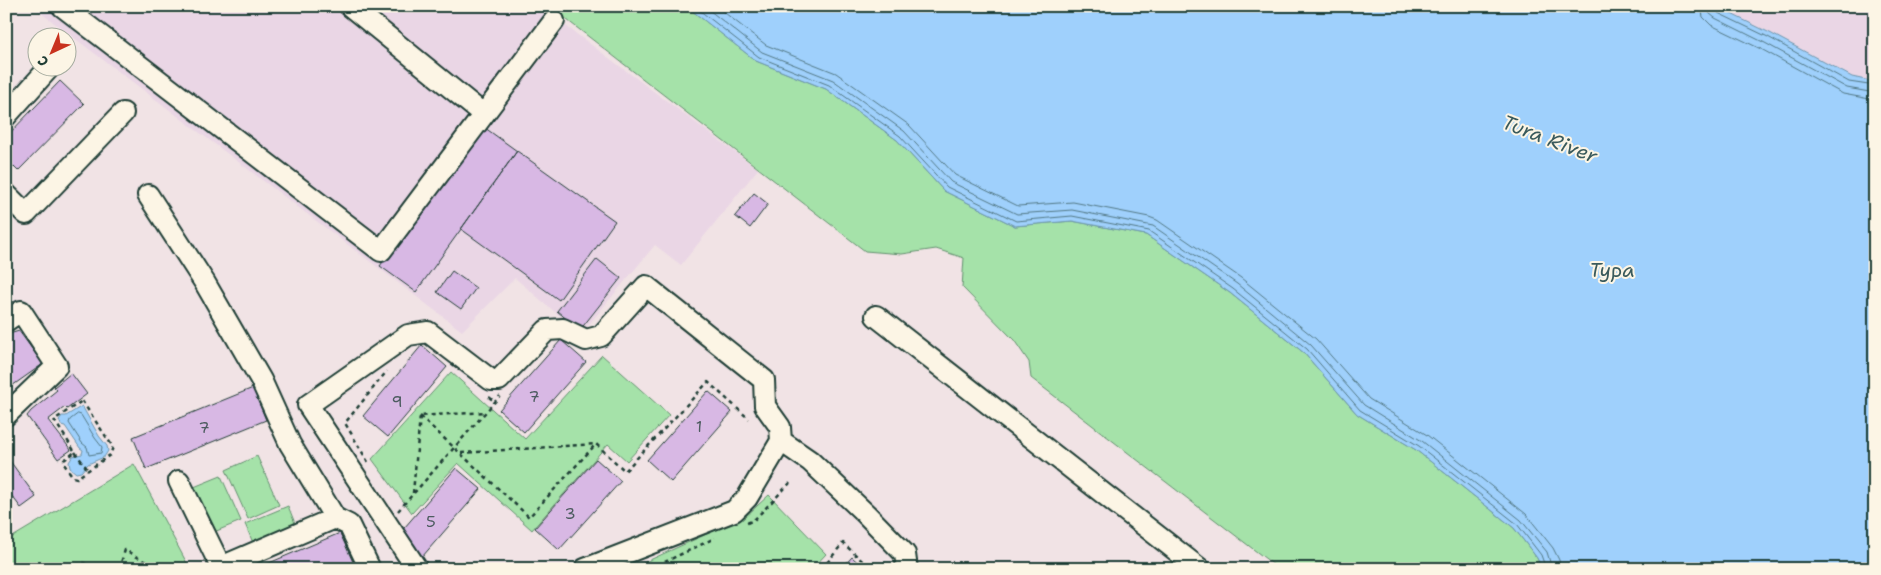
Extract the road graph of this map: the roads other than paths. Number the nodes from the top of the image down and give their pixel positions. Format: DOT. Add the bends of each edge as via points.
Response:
graph roads {
  1 [pos="62,6"];
  2 [pos="350,6"];
  3 [pos="554,21"];
  4 [pos="40,78"];
  5 [pos="123,113"];
  6 [pos="482,114"];
  7 [pos="6,116"];
  8 [pos="6,194"];
  9 [pos="148,195"];
  10 [pos="876,316"];
  11 [pos="6,320"];
  12 [pos="6,415"];
  13 [pos="782,441"];
  14 [pos="179,481"];
  15 [pos="335,518"];
  16 [pos="370,569"];
  17 [pos="416,569"];
  18 [pos="586,569"];
  19 [pos="907,569"];
  20 [pos="1200,569"];
  1 -- 6 [label="street" via="381,251"];
  2 -- 6 [label="street"];
  3 -- 6 [label="street"];
  4 -- 7 [label="street"];
  5 -- 8 [label="street" via="26,214"];
  9 -- 15 [label="street" via="210,290 261,380 290,444"];
  10 -- 20 [label="street"];
  11 -- 12 [label="street" via="20,311 57,366"];
  13 -- 17 [label="street" via="780,427 765,406 764,380 646,286 601,336 586,340 563,329 548,330 500,380 491,380 428,332 408,334 308,405"];
  13 -- 18 [label="street" via="747,498 734,511"];
  13 -- 19 [label="street" via="810,461 866,514 905,554"];
  14 -- 15 [label="street" via="220,567"];
  15 -- 16 [label="street" via="349,524"];
}
